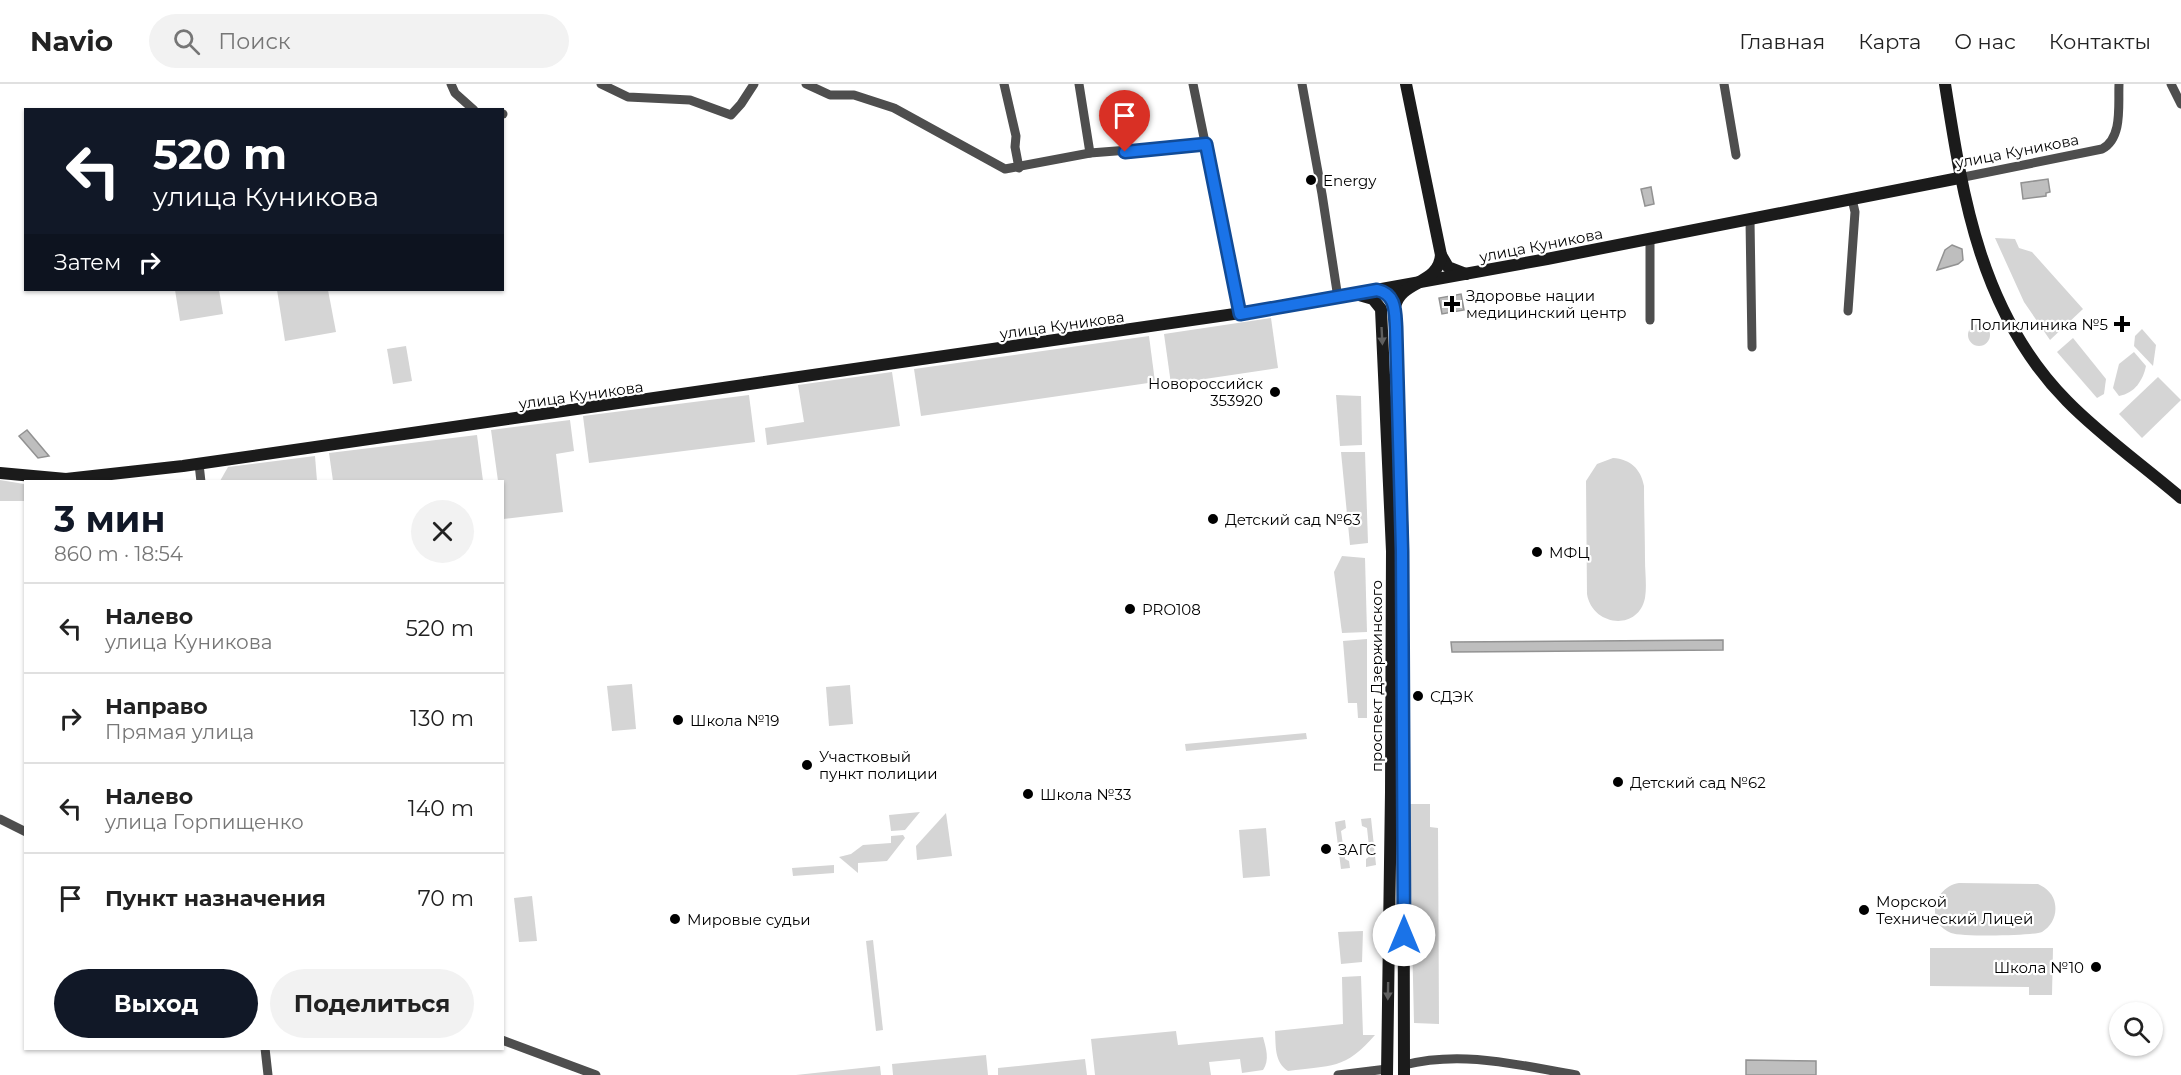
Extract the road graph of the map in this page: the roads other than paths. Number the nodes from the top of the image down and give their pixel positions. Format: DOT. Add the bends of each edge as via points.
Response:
graph roads {
  1 [pos="451,84"];
  2 [pos="601,84"];
  3 [pos="754,84"];
  4 [pos="806,84"];
  5 [pos="1004,84"];
  6 [pos="1079,84"];
  7 [pos="1193,84"];
  8 [pos="1302,84"];
  9 [pos="1406,84"];
  10 [pos="1724,84"];
  11 [pos="1946,84"];
  12 [pos="2119,84"];
  13 [pos="2171,84"];
  14 [pos="2181,104"];
  15 [pos="472,108"];
  16 [pos="1206,144"];
  17 [pos="1090,153"];
  18 [pos="1736,155"];
  19 [pos="1019,168"];
  20 [pos="1959,178"];
  21 [pos="1852,199"];
  22 [pos="1750,220"];
  23 [pos="1650,239"];
  24 [pos="1441,255"];
  25 [pos="1467,274"];
  26 [pos="1418,283"];
  27 [pos="1386,290"];
  28 [pos="1355,294"];
  29 [pos="1338,298"];
  30 [pos="1395,307"];
  31 [pos="1381,309"];
  32 [pos="1848,311"];
  33 [pos="1240,314"];
  34 [pos="1650,320"];
  35 [pos="1752,347"];
  36 [pos="199,464"];
  37 [pos="0,473"];
  38 [pos="201,480"];
  39 [pos="2181,498"];
  40 [pos="1397,551"];
  41 [pos="0,819"];
  42 [pos="24,830"];
  43 [pos="504,1041"];
  44 [pos="265,1050"];
  45 [pos="1404,1070"];
  46 [pos="1387,1072"];
  47 [pos="268,1075"];
  48 [pos="596,1075"];
  49 [pos="1338,1075"];
  50 [pos="1576,1075"];
  1 -- 15 [label="street" via="454,93"];
  2 -- 3 [label="street" via="628,97 690,100 731,115"];
  4 -- 19 [label="street" via="830,95 854,95 894,108 997,166"];
  5 -- 19 [label="street"];
  6 -- 17 [label="street"];
  7 -- 16 [label="street"];
  8 -- 29 [label="street"];
  9 -- 24 [label="street"];
  10 -- 18 [label="street"];
  11 -- 20 [label="street"];
  12 -- 20 [label="street, улица Куникова" via="2115,136 2109,145"];
  13 -- 14 [label="street"];
  16 -- 17 [label="street"];
  16 -- 33 [label="street"];
  17 -- 19 [label="street"];
  20 -- 21 [label="street, улица Куникова"];
  20 -- 39 [label="street" via="1988,281 2035,362 2067,401"];
  21 -- 22 [label="street, улица Куникова"];
  21 -- 32 [label="street" via="1855,212"];
  22 -- 23 [label="street, улица Куникова"];
  22 -- 35 [label="street"];
  23 -- 25 [label="street, улица Куникова"];
  23 -- 34 [label="street"];
  24 -- 25 [label="street" via="1448,267"];
  24 -- 26 [label="street" via="1434,274"];
  25 -- 26 [label="street, улица Куникова"];
  26 -- 27 [label="street, улица Куникова"];
  26 -- 30 [label="street" via="1400,296"];
  27 -- 28 [label="street, улица Куникова"];
  27 -- 30 [label="street"];
  27 -- 31 [label="street, проспект Дзержинского"];
  28 -- 29 [label="street, улица Куникова"];
  28 -- 31 [label="street" via="1373,299"];
  29 -- 33 [label="street, улица Куникова"];
  30 -- 40 [label="street, проспект Дзержинского"];
  31 -- 40 [label="street, проспект Дзержинского, one-way"];
  33 -- 36 [label="street, улица Куникова"];
  36 -- 37 [label="street, улица Куникова" via="66,478"];
  36 -- 38 [label="street"];
  40 -- 45 [label="street, проспект Дзержинского"];
  40 -- 46 [label="street, проспект Дзержинского, one-way"];
  41 -- 42 [label="street"];
  43 -- 48 [label="street"];
  44 -- 47 [label="street"];
  45 -- 46 [label="street"];
  45 -- 50 [label="street" via="1427,1059 1449,1057"];
  46 -- 49 [label="street"];
}
